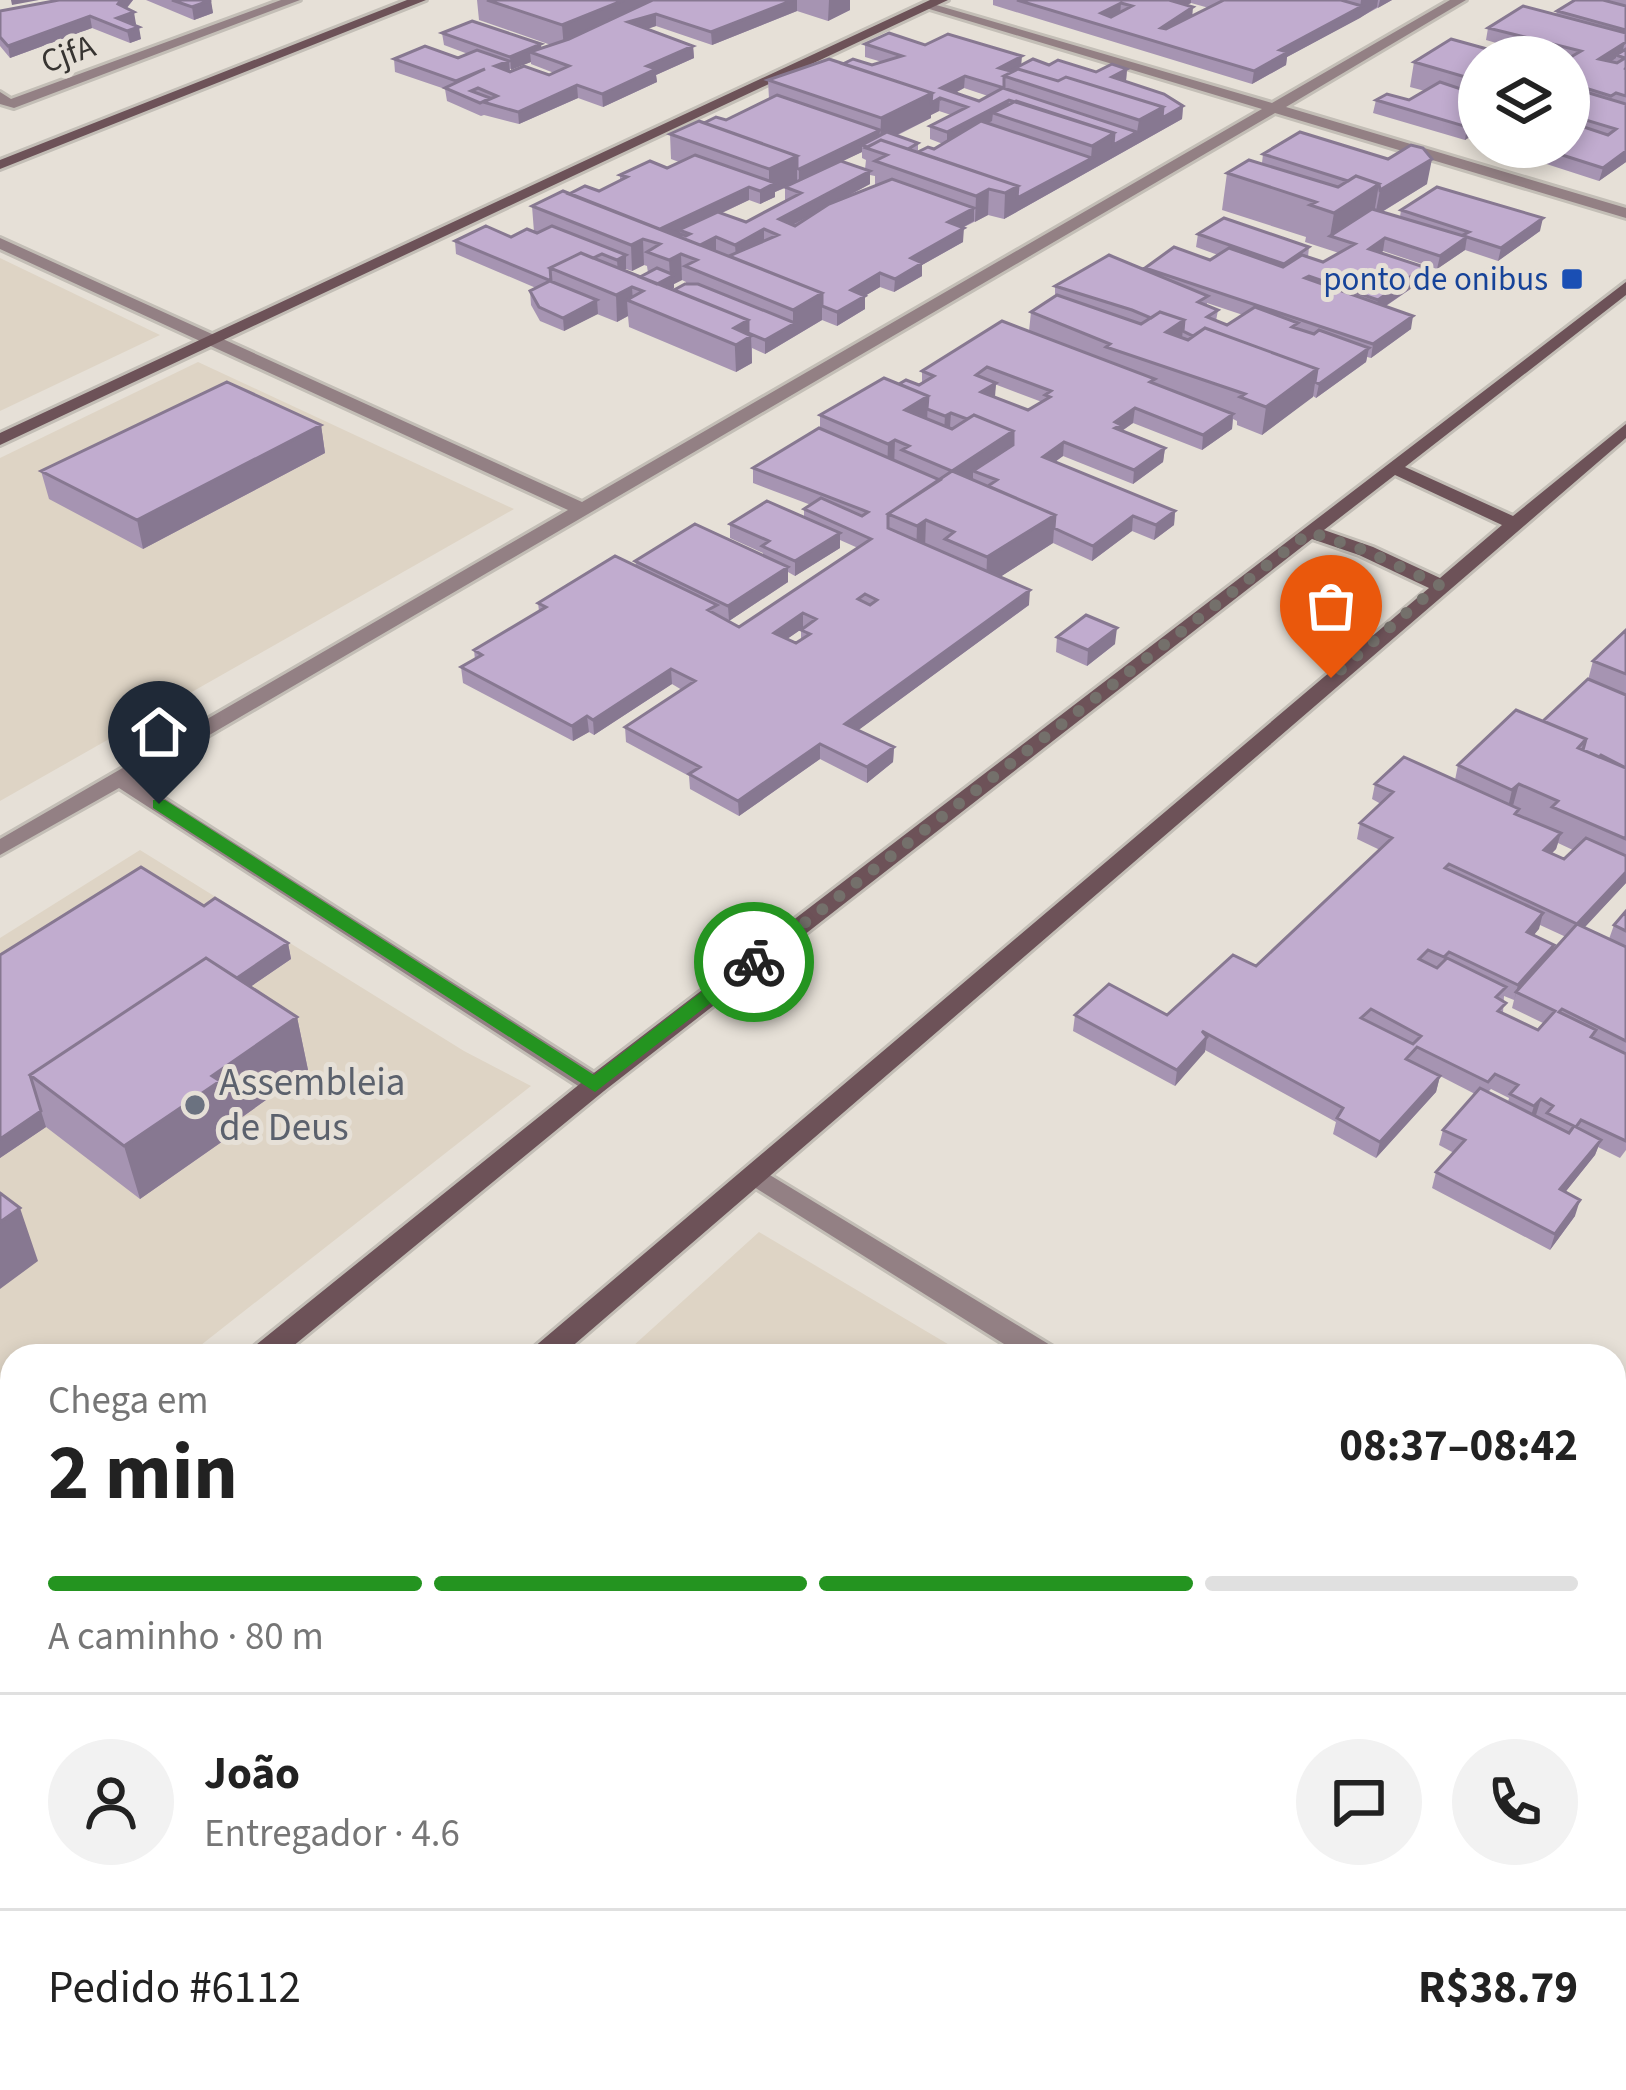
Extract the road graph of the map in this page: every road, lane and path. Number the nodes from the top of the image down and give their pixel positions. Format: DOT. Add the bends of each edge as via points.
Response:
graph roads {
  1 [pos="293,0"];
  2 [pos="419,0"];
  3 [pos="1459,0"];
  4 [pos="936,2"];
  5 [pos="0,96"];
  6 [pos="1275,107"];
  7 [pos="0,165"];
  8 [pos="1626,213"];
  9 [pos="0,243"];
  10 [pos="1626,287"];
  11 [pos="210,341"];
  12 [pos="1626,429"];
  13 [pos="0,440"];
  14 [pos="1396,469"];
  15 [pos="584,510"];
  16 [pos="1513,523"];
  17 [pos="1310,532"];
  18 [pos="1439,585"];
  19 [pos="119,779"];
  20 [pos="0,848"];
  21 [pos="595,1085"];
  22 [pos="755,1175"];
  23 [pos="277,1344"];
  24 [pos="557,1344"];
  25 [pos="1026,1344"];
  1 -- 5 [label="street, CjfA" via="9,105"];
  2 -- 7 [label="street"];
  3 -- 6 [label="street"];
  4 -- 6 [label="street"];
  4 -- 11 [label="street"];
  6 -- 8 [label="street"];
  6 -- 15 [label="street"];
  9 -- 11 [label="street"];
  10 -- 14 [label="street"];
  11 -- 13 [label="street"];
  11 -- 15 [label="street"];
  12 -- 16 [label="street"];
  14 -- 16 [label="street"];
  14 -- 17 [label="street"];
  15 -- 19 [label="street"];
  16 -- 18 [label="street"];
  17 -- 18 [label="street"];
  17 -- 21 [label="street"];
  18 -- 22 [label="street"];
  19 -- 20 [label="street"];
  19 -- 21 [label="street"];
  21 -- 23 [label="street"];
  22 -- 24 [label="street"];
  22 -- 25 [label="street"];
}
